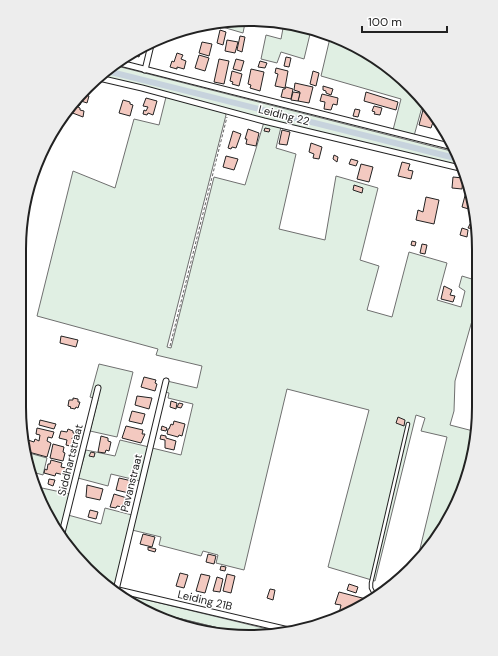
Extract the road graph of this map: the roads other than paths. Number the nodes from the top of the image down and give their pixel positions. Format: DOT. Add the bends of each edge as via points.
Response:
graph roads {
  1 [pos="150,49"];
  2 [pos="124,64"];
  3 [pos="145,70"];
  4 [pos="104,79"];
  5 [pos="446,145"];
  6 [pos="456,167"];
  7 [pos="166,381"];
  8 [pos="98,388"];
  9 [pos="408,424"];
  10 [pos="63,529"];
  11 [pos="116,586"];
  12 [pos="124,591"];
  13 [pos="373,592"];
  14 [pos="279,628"];
  1 -- 3 [label="street"];
  2 -- 3 [label="street, Leiding 22"];
  3 -- 5 [label="street, Leiding 22"];
  4 -- 6 [label="street, Leiding 22"];
  7 -- 11 [label="street, Pavanstraat"];
  8 -- 10 [label="street, Siddhartstraat"];
  9 -- 13 [label="lane" via="372,583"];
  12 -- 14 [label="street, Leiding 21B"];
}
